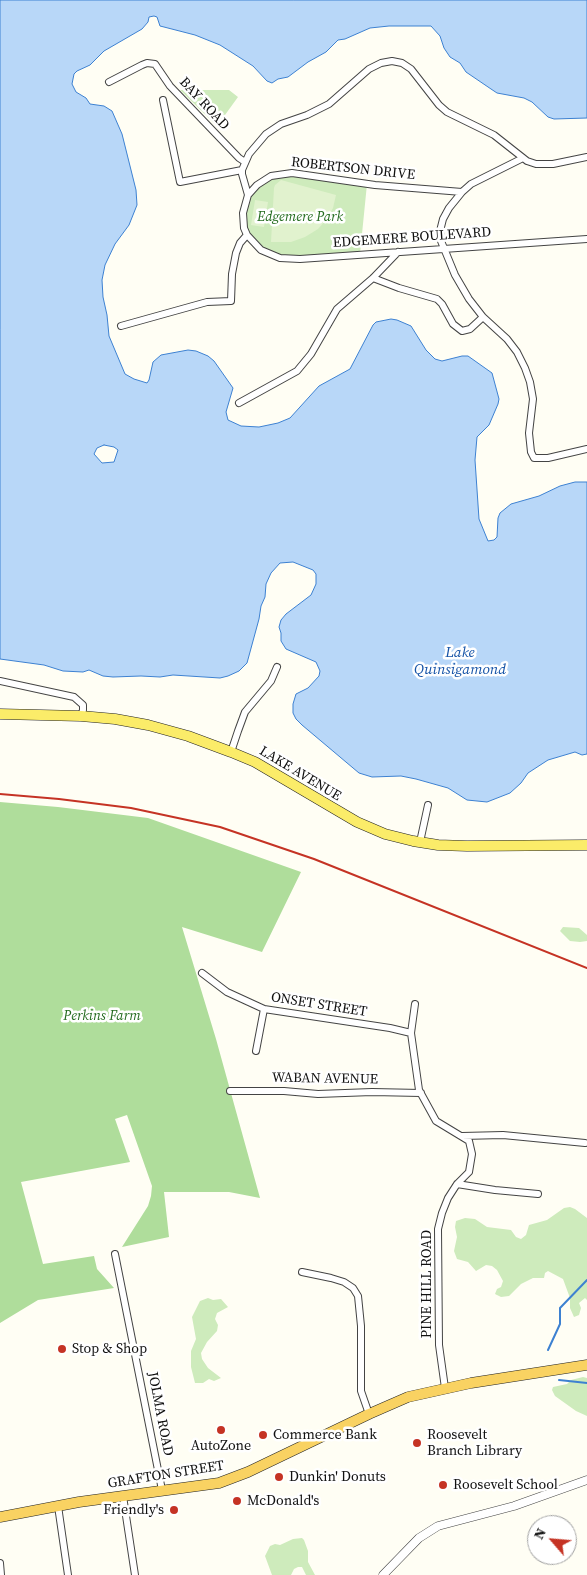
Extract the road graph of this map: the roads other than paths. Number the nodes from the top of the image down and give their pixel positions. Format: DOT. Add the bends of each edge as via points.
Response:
graph roads {
  1 [pos="109,82"];
  2 [pos="163,100"];
  3 [pos="587,157"];
  4 [pos="523,158"];
  5 [pos="245,162"];
  6 [pos="242,170"];
  7 [pos="462,192"];
  8 [pos="248,195"];
  9 [pos="247,235"];
  10 [pos="587,239"];
  11 [pos="444,249"];
  12 [pos="398,252"];
  13 [pos="373,278"];
  14 [pos="483,317"];
  15 [pos="121,326"];
  16 [pos="239,403"];
  17 [pos="587,449"];
  18 [pos="277,666"];
  19 [pos="0,681"];
  20 [pos="0,714"];
  21 [pos="81,716"];
  22 [pos="232,752"];
  23 [pos="428,805"];
  24 [pos="420,842"];
  25 [pos="587,845"];
  26 [pos="202,973"];
  27 [pos="415,1004"];
  28 [pos="264,1009"];
  29 [pos="412,1033"];
  30 [pos="256,1051"];
  31 [pos="230,1090"];
  32 [pos="421,1094"];
  33 [pos="461,1136"];
  34 [pos="586,1143"];
  35 [pos="457,1184"];
  36 [pos="538,1194"];
  37 [pos="115,1254"];
  38 [pos="302,1272"];
  39 [pos="587,1365"];
  40 [pos="445,1388"];
  41 [pos="369,1414"];
  42 [pos="587,1480"];
  43 [pos="162,1490"];
  44 [pos="123,1496"];
  45 [pos="58,1506"];
  46 [pos="0,1517"];
  47 [pos="0,1563"];
  48 [pos="1,1575"];
  49 [pos="68,1575"];
  50 [pos="135,1575"];
  51 [pos="383,1575"];
  1 -- 5 [label="street, BAY ROAD" via="147,63 155,64 170,86"];
  2 -- 6 [label="street" via="180,182"];
  3 -- 4 [label="street" via="547,164 536,164"];
  4 -- 5 [label="street" via="494,135 442,109 415,73 402,63 392,61 369,69 329,104 272,130 254,146"];
  4 -- 7 [label="street" via="471,184"];
  5 -- 6 [label="street"];
  6 -- 8 [label="street"];
  7 -- 8 [label="street, ROBERTSON DRIVE" via="375,185 292,173 266,179"];
  7 -- 11 [label="street" via="443,219 440,231"];
  8 -- 9 [label="street" via="243,221"];
  9 -- 12 [label="street, EDGEMERE BOULEVARD" via="261,250 280,258"];
  9 -- 15 [label="street" via="236,253 231,301 207,302"];
  10 -- 11 [label="street, EDGEMERE BOULEVARD"];
  11 -- 12 [label="street, EDGEMERE BOULEVARD"];
  11 -- 14 [label="street" via="462,288"];
  12 -- 13 [label="street"];
  13 -- 14 [label="street" via="437,299 453,324 462,331"];
  13 -- 16 [label="street" via="337,309 311,354 297,371"];
  14 -- 17 [label="street" via="507,339 527,374 533,399 529,433 534,458"];
  18 -- 22 [label="street" via="271,681 245,712"];
  19 -- 21 [label="street" via="74,697 83,705"];
  20 -- 21 [label="main road, LAKE AVENUE"];
  21 -- 22 [label="main road, LAKE AVENUE" via="148,725"];
  22 -- 24 [label="main road, LAKE AVENUE" via="276,774 350,819 382,833"];
  23 -- 24 [label="street"];
  24 -- 25 [label="main road, LAKE AVENUE" via="467,846"];
  26 -- 28 [label="street, ONSET STREET" via="227,992"];
  27 -- 29 [label="street"];
  28 -- 29 [label="street, ONSET STREET"];
  28 -- 30 [label="street"];
  29 -- 32 [label="street"];
  31 -- 32 [label="street, WABAN AVENUE"];
  32 -- 33 [label="street" via="436,1121"];
  33 -- 34 [label="street" via="504,1135"];
  33 -- 35 [label="street, PINE HILL ROAD" via="470,1145 472,1160 469,1172"];
  35 -- 36 [label="street"];
  35 -- 40 [label="street, PINE HILL ROAD" via="444,1206 438,1229 438,1345"];
  37 -- 43 [label="street, JOLMA ROAD"];
  38 -- 41 [label="street" via="344,1282 358,1296 360,1391"];
  39 -- 40 [label="highway, GRAFTON STREET"];
  40 -- 41 [label="highway, GRAFTON STREET" via="408,1397"];
  41 -- 43 [label="highway, GRAFTON STREET" via="231,1479"];
  42 -- 51 [label="street" via="514,1506 438,1526 414,1543"];
  43 -- 44 [label="highway, GRAFTON STREET"];
  44 -- 45 [label="highway, GRAFTON STREET"];
  44 -- 50 [label="street"];
  45 -- 46 [label="highway, GRAFTON STREET"];
  45 -- 49 [label="street"];
  47 -- 48 [label="street"];
}
